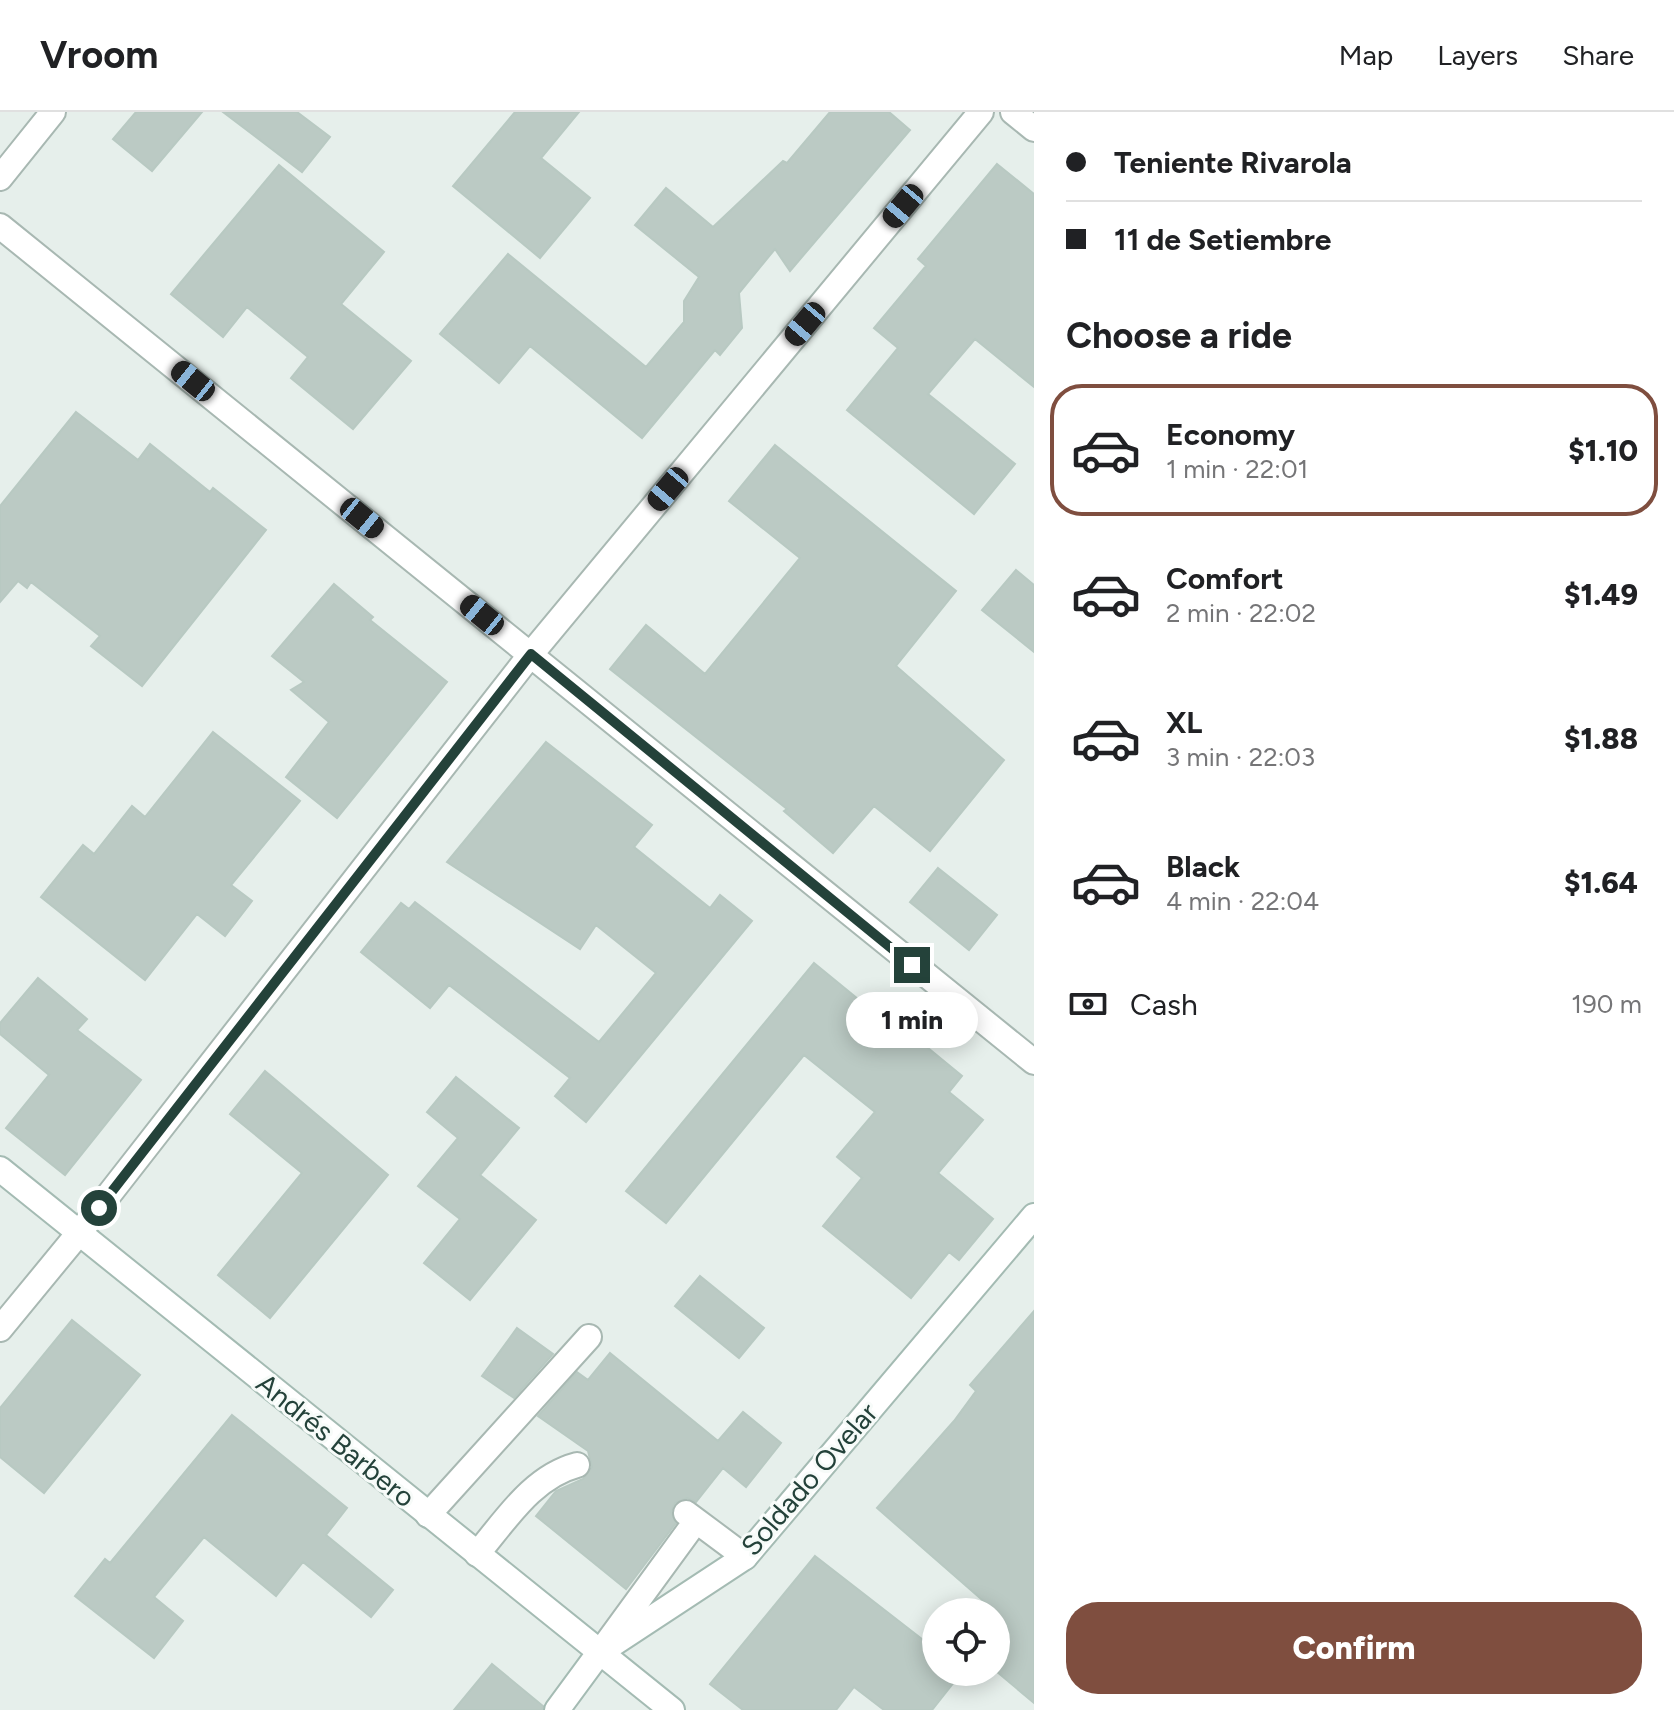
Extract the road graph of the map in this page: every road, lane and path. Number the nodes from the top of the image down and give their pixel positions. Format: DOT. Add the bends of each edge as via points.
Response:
graph roads {
  1 [pos="53,112"];
  2 [pos="981,112"];
  3 [pos="1013,112"];
  4 [pos="1034,129"];
  5 [pos="0,178"];
  6 [pos="0,226"];
  7 [pos="531,654"];
  8 [pos="1034,1062"];
  9 [pos="0,1169"];
  10 [pos="1034,1216"];
  11 [pos="79,1233"];
  12 [pos="0,1329"];
  13 [pos="589,1337"];
  14 [pos="577,1465"];
  15 [pos="428,1515"];
  16 [pos="477,1554"];
  17 [pos="745,1557"];
  18 [pos="599,1653"];
  19 [pos="557,1710"];
  20 [pos="672,1710"];
  1 -- 5 [label="street"];
  2 -- 7 [label="street"];
  3 -- 4 [label="street"];
  6 -- 7 [label="street"];
  7 -- 8 [label="street"];
  7 -- 11 [label="street"];
  9 -- 11 [label="street, Andrés Barbero"];
  10 -- 17 [label="street, Soldado Ovelar"];
  11 -- 12 [label="street"];
  11 -- 15 [label="street, Andrés Barbero"];
  13 -- 15 [label="street"];
  14 -- 16 [label="street" via="550,1475 533,1489"];
  15 -- 16 [label="street, Andrés Barbero"];
  16 -- 18 [label="street, Andrés Barbero"];
  17 -- 18 [label="street, Soldado Ovelar"];
  17 -- 18 [label="street" via="691,1517"];
  18 -- 19 [label="street, Soldado Ovelar"];
  18 -- 20 [label="street, Andrés Barbero"];
}
